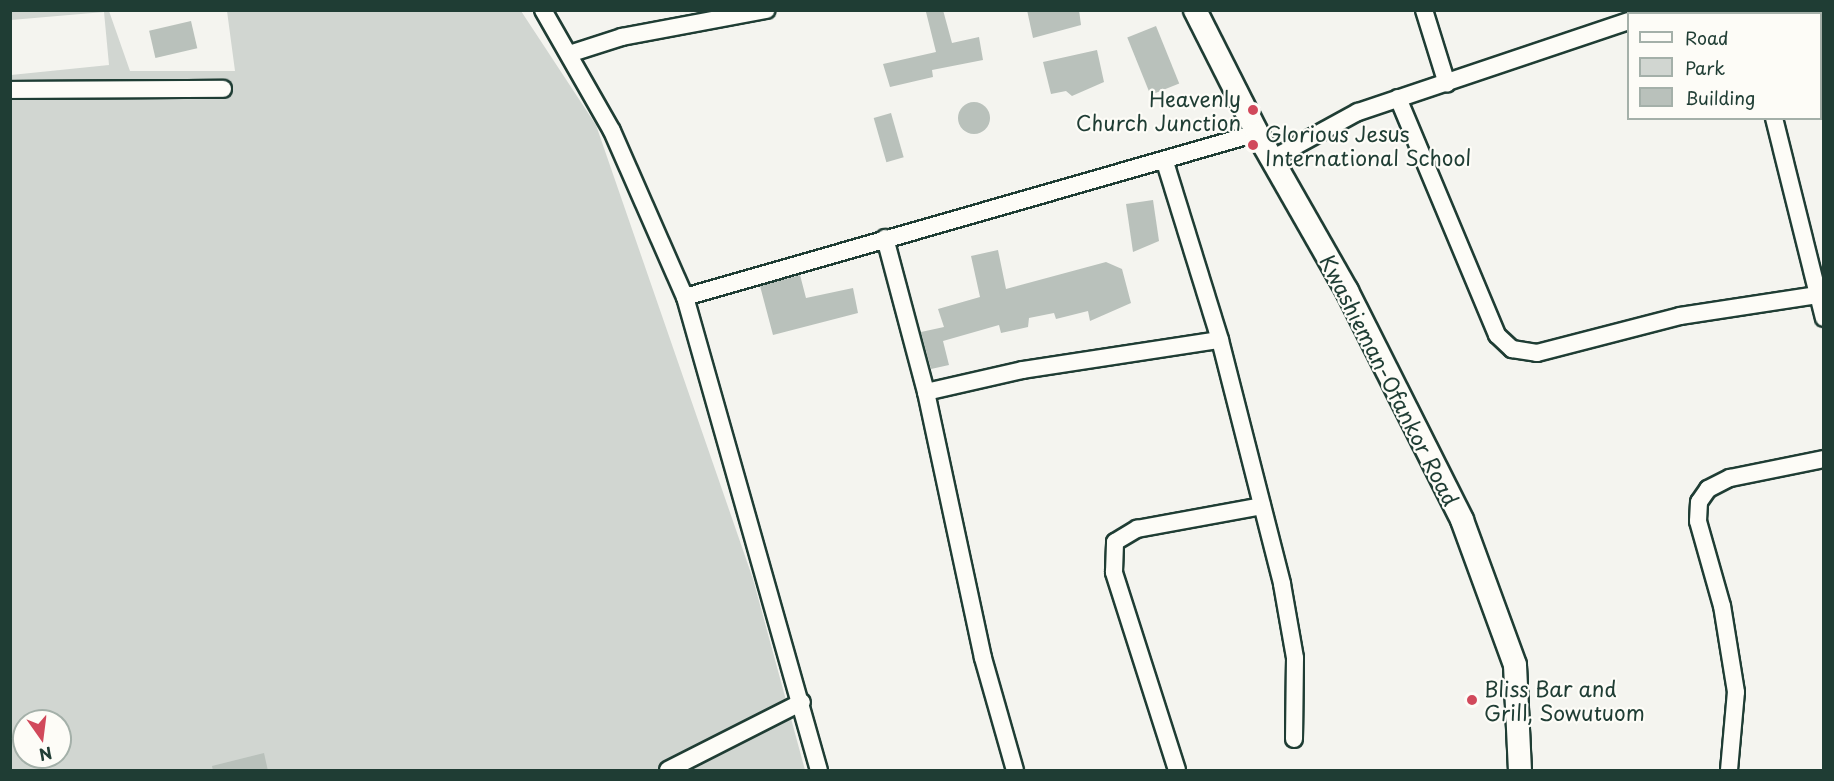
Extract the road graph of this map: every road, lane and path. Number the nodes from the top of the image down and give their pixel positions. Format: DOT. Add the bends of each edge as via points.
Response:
graph roads {
  1 [pos="543,10"];
  2 [pos="765,10"];
  3 [pos="1195,10"];
  4 [pos="1424,10"];
  5 [pos="1627,22"];
  6 [pos="569,54"];
  7 [pos="1447,84"];
  8 [pos="223,89"];
  9 [pos="10,90"];
  10 [pos="1398,98"];
  11 [pos="1774,120"];
  12 [pos="1257,133"];
  13 [pos="1272,159"];
  14 [pos="1165,162"];
  15 [pos="885,238"];
  16 [pos="1817,295"];
  17 [pos="685,297"];
  18 [pos="1824,318"];
  19 [pos="1220,340"];
  20 [pos="926,392"];
  21 [pos="1824,459"];
  22 [pos="1262,506"];
  23 [pos="802,702"];
  24 [pos="1294,739"];
  25 [pos="668,771"];
  26 [pos="819,771"];
  27 [pos="1015,771"];
  28 [pos="1177,771"];
  29 [pos="1520,771"];
  30 [pos="1729,771"];
  1 -- 6 [label="street"];
  2 -- 6 [label="street" via="643,32"];
  3 -- 12 [label="main road, Kwashieman-Ofankor Road"];
  4 -- 7 [label="street"];
  5 -- 7 [label="street"];
  6 -- 17 [label="street" via="612,131"];
  7 -- 10 [label="street"];
  8 -- 9 [label="street"];
  10 -- 13 [label="street" via="1311,134"];
  10 -- 16 [label="street" via="1497,335 1512,349 1537,353 1659,321"];
  11 -- 16 [label="street"];
  12 -- 13 [label="main road, Kwashieman-Ofankor Road"];
  12 -- 14 [label="street"];
  13 -- 29 [label="main road, Kwashieman-Ofankor Road" via="1347,291 1480,563 1515,665"];
  14 -- 15 [label="street"];
  14 -- 19 [label="street"];
  15 -- 17 [label="street"];
  15 -- 20 [label="street"];
  16 -- 18 [label="street"];
  17 -- 23 [label="street"];
  19 -- 20 [label="street" via="1023,370"];
  19 -- 22 [label="street"];
  20 -- 27 [label="street" via="983,658"];
  21 -- 30 [label="street" via="1730,478 1708,489 1699,502 1698,521 1722,606 1736,692"];
  22 -- 24 [label="street" via="1290,625"];
  22 -- 28 [label="street" via="1137,529 1115,542 1114,572"];
  23 -- 25 [label="street"];
  23 -- 26 [label="street"];
}
